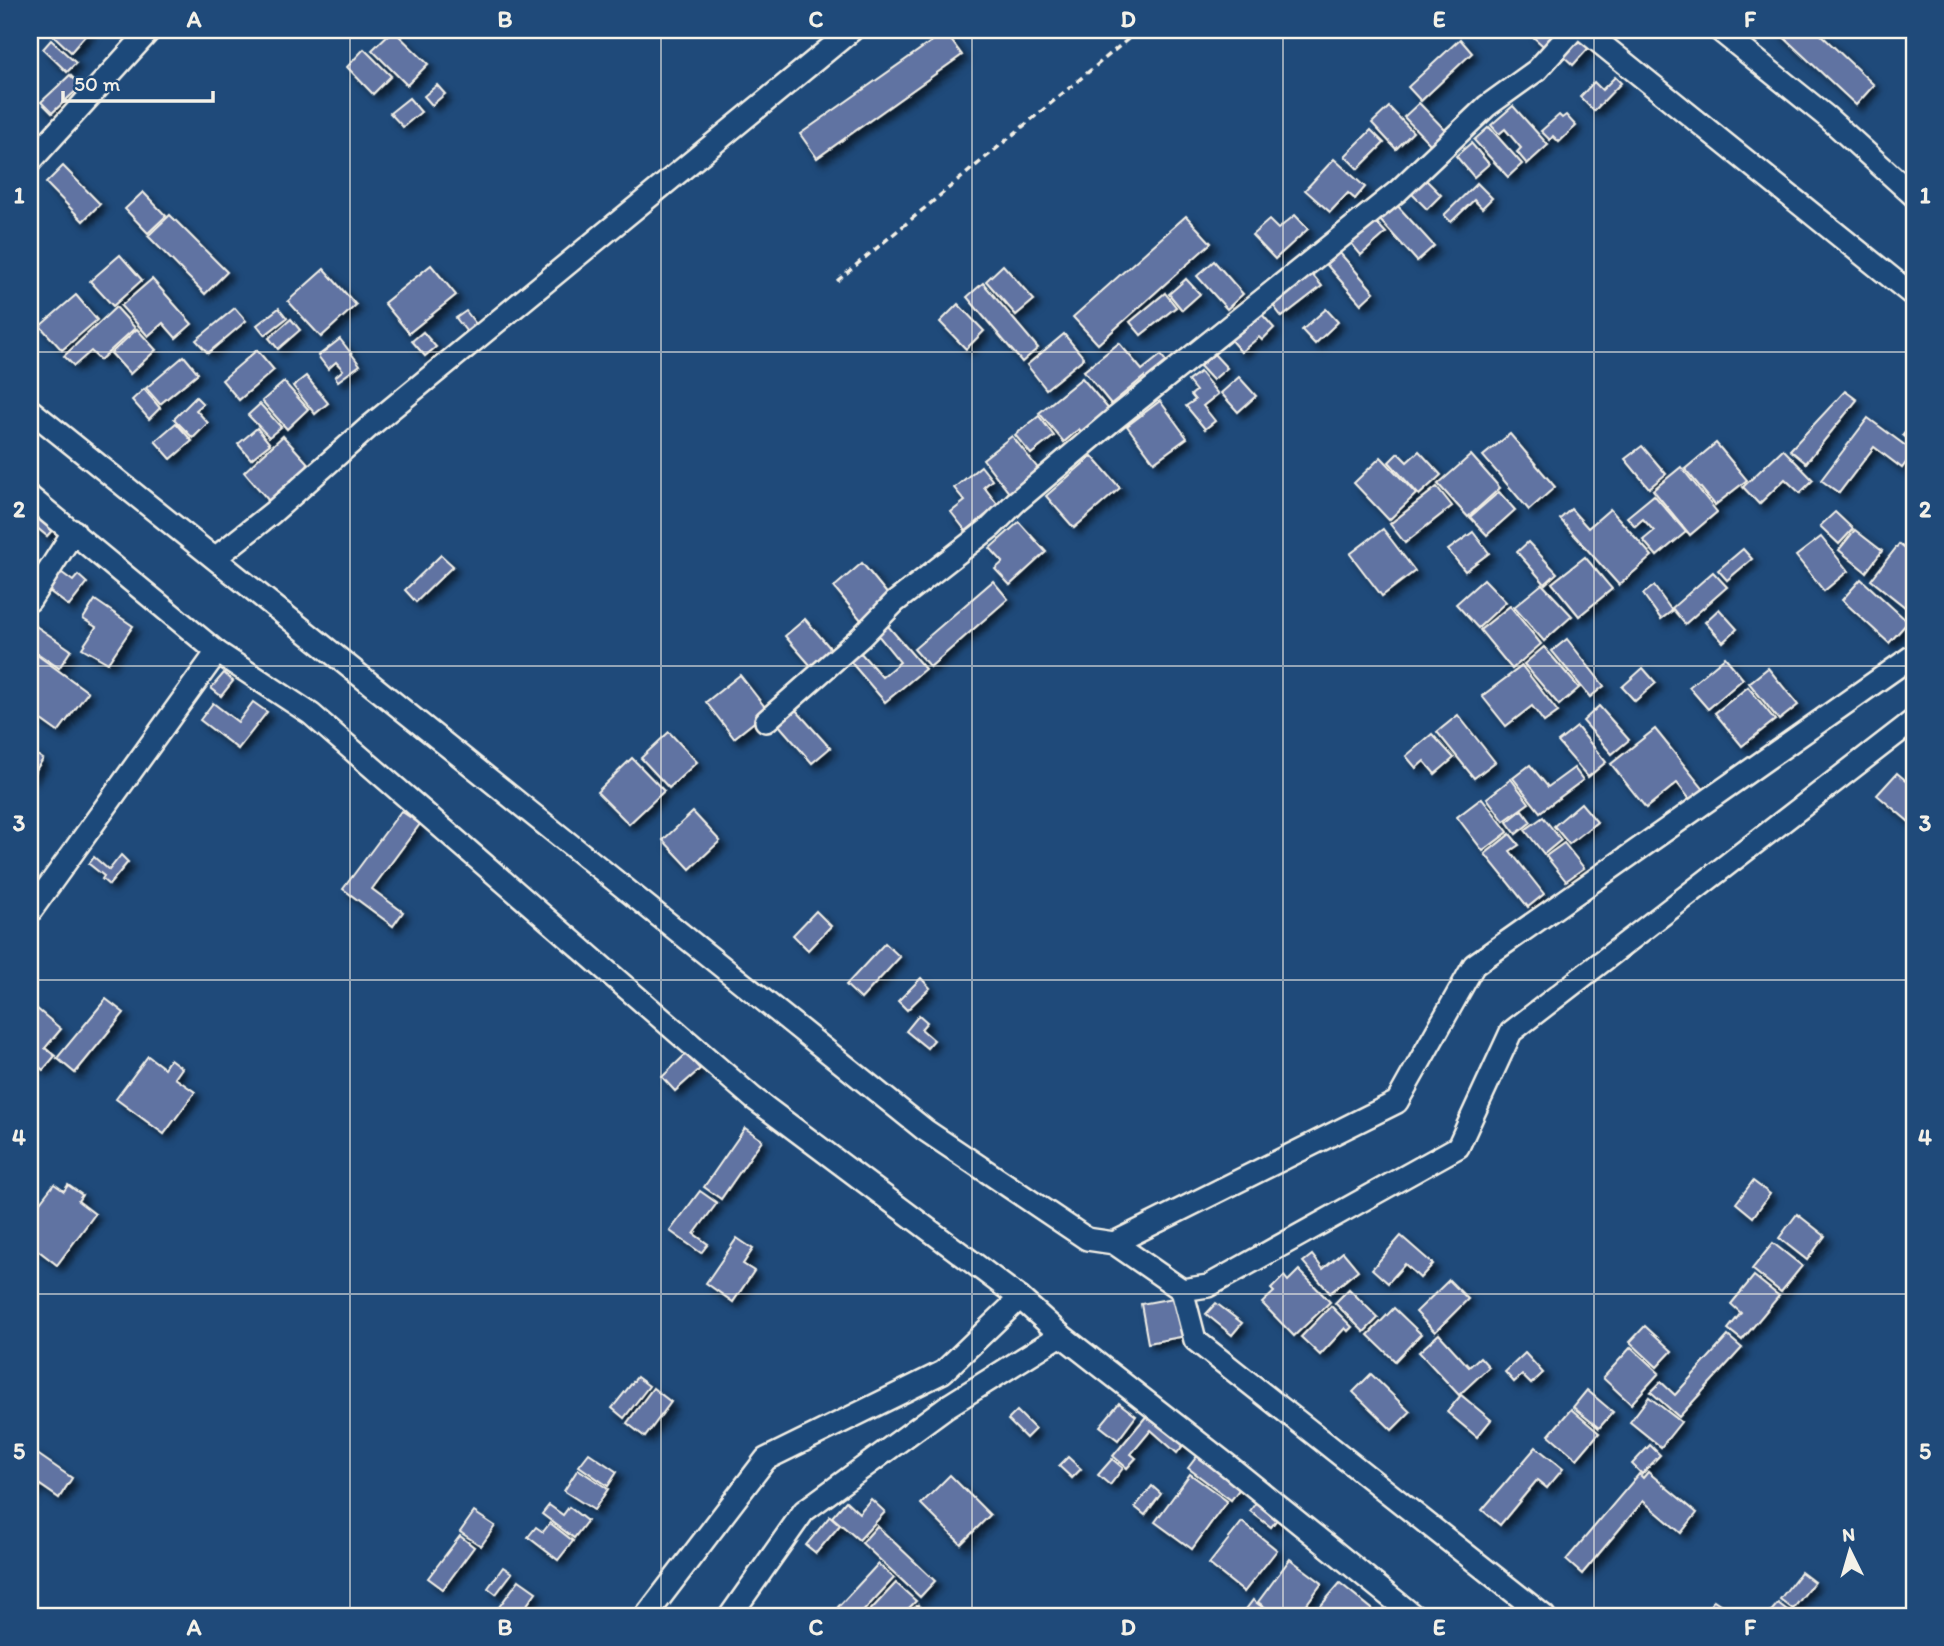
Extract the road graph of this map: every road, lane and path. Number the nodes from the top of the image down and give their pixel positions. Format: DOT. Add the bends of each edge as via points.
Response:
graph roads {
  1 [pos="150,30"];
  2 [pos="852,30"];
  3 [pos="1139,30"];
  4 [pos="1573,30"];
  5 [pos="1584,30"];
  6 [pos="1719,30"];
  7 [pos="30,162"];
  8 [pos="1914,196"];
  9 [pos="837,281"];
  10 [pos="1914,296"];
  11 [pos="32,418"];
  12 [pos="30,496"];
  13 [pos="74,531"];
  14 [pos="215,558"];
  15 [pos="30,600"];
  16 [pos="217,652"];
  17 [pos="1914,655"];
  18 [pos="766,720"];
  19 [pos="1914,720"];
  20 [pos="30,912"];
  21 [pos="1114,1243"];
  22 [pos="1182,1290"];
  23 [pos="1020,1297"];
  24 [pos="1061,1335"];
  25 [pos="646,1616"];
  26 [pos="730,1616"];
  27 [pos="1414,1616"];
  28 [pos="1544,1616"];
  1 -- 7 [label="street"];
  2 -- 14 [label="street"];
  3 -- 9 [label="path"];
  4 -- 18 [label="street" via="1537,70 1487,106 1398,191 1112,420 992,527 895,602"];
  5 -- 10 [label="street"];
  6 -- 8 [label="street" via="1827,117"];
  11 -- 14 [label="street"];
  12 -- 13 [label="street"];
  13 -- 15 [label="street"];
  13 -- 16 [label="street"];
  14 -- 21 [label="street" via="925,1130 1087,1239"];
  16 -- 20 [label="street"];
  16 -- 23 [label="street" via="312,714 753,1098"];
  17 -- 21 [label="street" via="1475,964 1397,1102"];
  19 -- 22 [label="street" via="1511,1032 1458,1147 1208,1286"];
  21 -- 22 [label="street"];
  22 -- 28 [label="street" via="1195,1340"];
  23 -- 24 [label="street"];
  23 -- 25 [label="street" via="943,1372 766,1459"];
  24 -- 26 [label="street" via="946,1407 804,1511"];
  24 -- 27 [label="street"];
}
